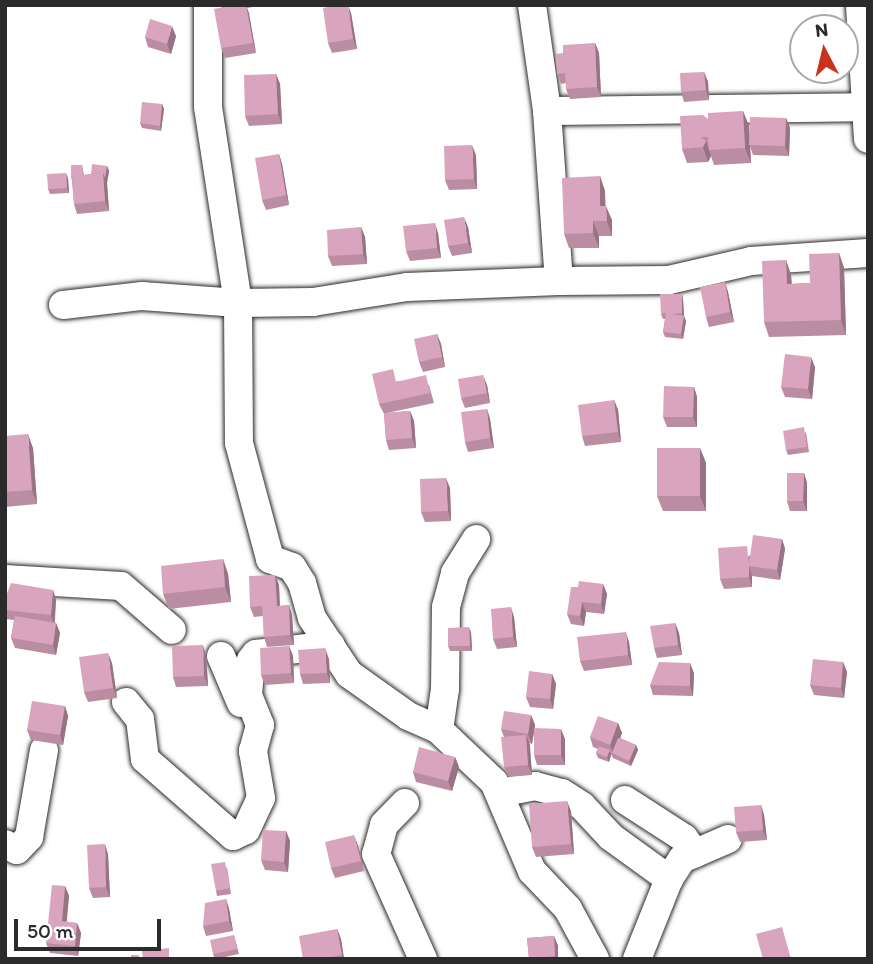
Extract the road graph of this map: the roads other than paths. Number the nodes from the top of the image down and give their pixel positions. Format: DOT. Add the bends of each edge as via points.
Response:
graph roads {
  1 [pos="208,5"];
  2 [pos="532,5"];
  3 [pos="860,5"];
  4 [pos="866,107"];
  5 [pos="547,111"];
  6 [pos="868,139"];
  7 [pos="868,253"];
  8 [pos="559,281"];
  9 [pos="238,303"];
  10 [pos="63,304"];
  11 [pos="476,539"];
  12 [pos="5,579"];
  13 [pos="172,630"];
  14 [pos="330,645"];
  15 [pos="221,656"];
  16 [pos="126,702"];
  17 [pos="260,725"];
  18 [pos="439,730"];
  19 [pos="44,750"];
  20 [pos="500,793"];
  21 [pos="625,800"];
  22 [pos="405,803"];
  23 [pos="264,834"];
  24 [pos="728,838"];
  25 [pos="5,844"];
  26 [pos="695,853"];
  27 [pos="669,878"];
  28 [pos="423,959"];
  29 [pos="595,959"];
  30 [pos="637,959"];
  1 -- 9 [label="street" via="208,107"];
  2 -- 5 [label="street"];
  3 -- 4 [label="street"];
  4 -- 5 [label="street"];
  4 -- 6 [label="street"];
  5 -- 8 [label="street"];
  7 -- 8 [label="street" via="751,261 669,280"];
  8 -- 9 [label="street" via="407,287 313,302"];
  9 -- 10 [label="street" via="142,296"];
  9 -- 14 [label="street" via="239,443 259,529 270,559 292,567 302,583 312,618"];
  11 -- 18 [label="street" via="455,573 446,607 445,689"];
  12 -- 13 [label="street" via="121,586"];
  14 -- 17 [label="street" via="256,654 248,671 248,695"];
  14 -- 18 [label="street" via="349,674 408,716"];
  15 -- 17 [label="street" via="241,702"];
  16 -- 17 [label="street" via="139,719 145,759 233,836 246,830 261,798 253,751"];
  17 -- 23 [label="street" via="267,732 278,782"];
  18 -- 20 [label="street" via="474,759"];
  19 -- 25 [label="street" via="29,838 17,850"];
  20 -- 27 [label="street" via="535,786 562,793 582,806 611,837"];
  20 -- 29 [label="street" via="533,871 568,909"];
  21 -- 26 [label="street" via="684,838"];
  22 -- 28 [label="street" via="384,825 376,854"];
  24 -- 26 [label="street"];
  26 -- 27 [label="street" via="682,859"];
  27 -- 30 [label="street"];
}
